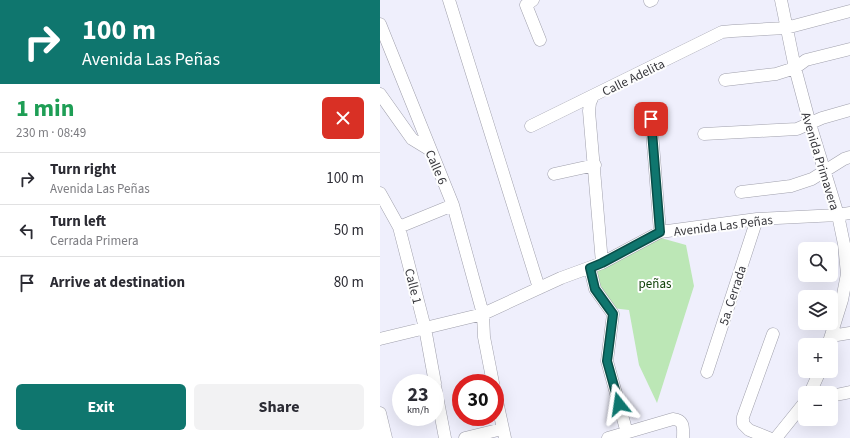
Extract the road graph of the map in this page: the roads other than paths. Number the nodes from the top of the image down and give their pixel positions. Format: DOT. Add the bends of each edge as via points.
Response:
graph roads {
  1 [pos="449,0"];
  2 [pos="533,0"];
  3 [pos="781,0"];
  4 [pos="850,11"];
  5 [pos="380,24"];
  6 [pos="786,28"];
  7 [pos="540,40"];
  8 [pos="850,49"];
  9 [pos="795,68"];
  10 [pos="725,80"];
  11 [pos="380,94"];
  12 [pos="593,96"];
  13 [pos="850,110"];
  14 [pos="651,119"];
  15 [pos="810,124"];
  16 [pos="531,126"];
  17 [pos="704,134"];
  18 [pos="430,150"];
  19 [pos="850,157"];
  20 [pos="595,165"];
  21 [pos="824,170"];
  22 [pos="554,174"];
  23 [pos="741,192"];
  24 [pos="380,193"];
  25 [pos="453,205"];
  26 [pos="850,213"];
  27 [pos="838,215"];
  28 [pos="757,219"];
  29 [pos="399,227"];
  30 [pos="660,232"];
  31 [pos="602,263"];
  32 [pos="590,268"];
  33 [pos="849,274"];
  34 [pos="539,288"];
  35 [pos="483,314"];
  36 [pos="425,328"];
  37 [pos="850,333"];
  38 [pos="772,334"];
  39 [pos="831,338"];
  40 [pos="838,338"];
  41 [pos="380,339"];
  42 [pos="707,372"];
  43 [pos="433,374"];
  44 [pos="491,374"];
  45 [pos="850,392"];
  46 [pos="838,395"];
  47 [pos="798,411"];
  48 [pos="380,413"];
  49 [pos="442,426"];
  50 [pos="503,433"];
  51 [pos="627,433"];
  52 [pos="386,438"];
  53 [pos="444,438"];
  54 [pos="464,438"];
  55 [pos="608,438"];
  56 [pos="683,438"];
  57 [pos="769,438"];
  58 [pos="776,438"];
  1 -- 34 [label="street"];
  2 -- 7 [label="street" via="526,5"];
  3 -- 6 [label="street, Avenida Primavera"];
  4 -- 6 [label="street, Calle Adelita"];
  5 -- 18 [label="street, Calle 6"];
  6 -- 9 [label="street, Avenida Primavera"];
  6 -- 12 [label="street, Calle Adelita" via="722,32"];
  8 -- 9 [label="street" via="806,60"];
  9 -- 10 [label="street" via="776,74"];
  9 -- 15 [label="street, Avenida Primavera"];
  11 -- 18 [label="street" via="412,139"];
  12 -- 16 [label="street"];
  12 -- 20 [label="street, Calle Adelita" via="589,111"];
  13 -- 15 [label="street"];
  14 -- 30 [label="street"];
  15 -- 17 [label="street" via="797,129"];
  15 -- 21 [label="street, Avenida Primavera"];
  18 -- 25 [label="street, Calle 6"];
  19 -- 21 [label="street"];
  20 -- 22 [label="street"];
  20 -- 31 [label="street, Calle Adelita"];
  21 -- 23 [label="street" via="812,179 792,186"];
  21 -- 27 [label="street, Avenida Primavera"];
  24 -- 29 [label="street, Calle 1"];
  25 -- 29 [label="street"];
  25 -- 35 [label="street, Calle 6"];
  26 -- 27 [label="street, Avenida Las Peñas"];
  27 -- 28 [label="street, Avenida Las Peñas"];
  27 -- 33 [label="street, Avenida Primavera"];
  28 -- 30 [label="street, Avenida Las Peñas"];
  28 -- 42 [label="street, 5a. Cerrada"];
  29 -- 36 [label="street, Calle 1"];
  30 -- 31 [label="street, Avenida Las Peñas"];
  31 -- 32 [label="street, Avenida Las Peñas"];
  32 -- 34 [label="street, Avenida Las Peñas"];
  32 -- 51 [label="street" via="595,289 613,314 607,361"];
  33 -- 39 [label="street, Avenida Primavera"];
  34 -- 35 [label="street, Avenida Las Peñas"];
  35 -- 36 [label="street"];
  35 -- 44 [label="street, Calle 6" via="484,337"];
  36 -- 41 [label="street"];
  36 -- 43 [label="street, Calle 1"];
  37 -- 40 [label="street"];
  38 -- 57 [label="street" via="743,417 743,424 748,430"];
  45 -- 46 [label="street"];
  47 -- 58 [label="street"];
  48 -- 52 [label="street"];
  49 -- 53 [label="street, Calle 1"];
  50 -- 54 [label="street"];
  51 -- 55 [label="street"];
  51 -- 56 [label="street" via="678,419 682,422"];
}
